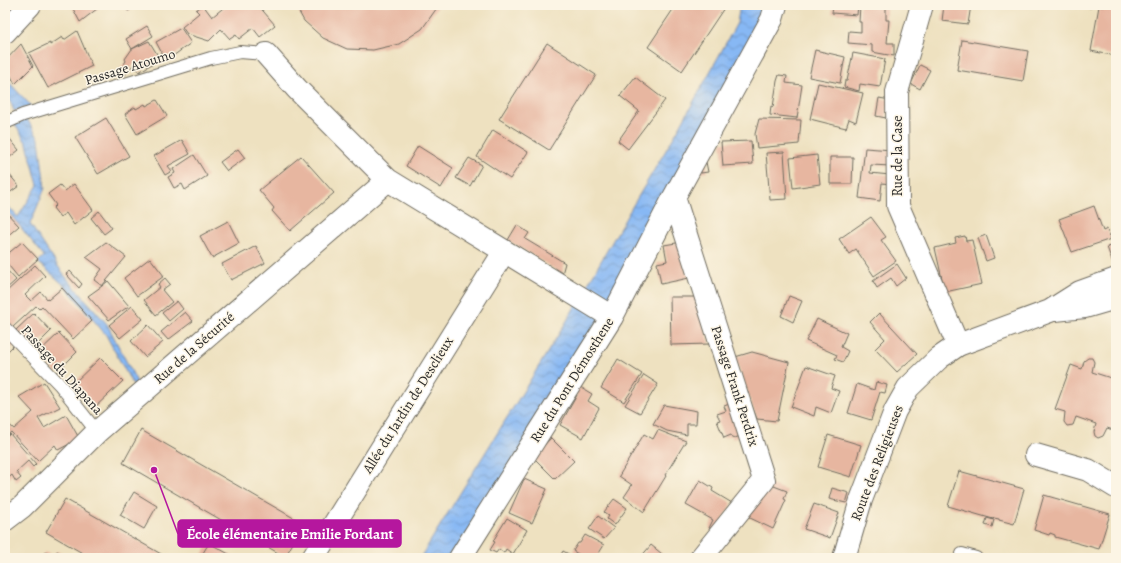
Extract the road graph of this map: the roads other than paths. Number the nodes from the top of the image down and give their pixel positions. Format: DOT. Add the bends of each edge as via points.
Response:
graph roads {
  1 [pos="30,5"];
  2 [pos="776,5"];
  3 [pos="922,5"];
  4 [pos="5,32"];
  5 [pos="266,54"];
  6 [pos="5,123"];
  7 [pos="388,180"];
  8 [pos="674,197"];
  9 [pos="504,252"];
  10 [pos="1116,279"];
  11 [pos="1116,298"];
  12 [pos="1050,311"];
  13 [pos="612,317"];
  14 [pos="5,328"];
  15 [pos="958,345"];
  16 [pos="97,432"];
  17 [pos="1036,455"];
  18 [pos="1116,487"];
  19 [pos="5,520"];
  20 [pos="313,558"];
  21 [pos="460,558"];
  22 [pos="701,558"];
  23 [pos="844,558"];
  24 [pos="961,558"];
  25 [pos="976,558"];
  1 -- 4 [label="street"];
  2 -- 8 [label="street, Rue du Pont Démosthene" via="772,19"];
  3 -- 15 [label="street, Rue de la Case" via="897,92 898,206"];
  5 -- 6 [label="lane, Passage Atoumo" via="240,52 211,58 22,115"];
  5 -- 7 [label="street" via="297,89"];
  7 -- 9 [label="street"];
  7 -- 16 [label="street, Rue de la Sécurité"];
  8 -- 13 [label="street, Rue du Pont Démosthene"];
  8 -- 22 [label="street, Passage Frank Perdrix" via="764,480"];
  9 -- 13 [label="street"];
  9 -- 20 [label="street, Allée du Jardin de Desclieux"];
  10 -- 12 [label="street, Route des Religieuses" via="1080,292"];
  11 -- 12 [label="street, Route des Religieuses" via="1085,307"];
  12 -- 15 [label="street, Route des Religieuses"];
  13 -- 21 [label="street, Rue du Pont Démosthene"];
  14 -- 16 [label="lane, Passage du Diapana" via="60,385"];
  15 -- 23 [label="street, Route des Religieuses" via="939,358 908,388 895,410 861,500"];
  16 -- 19 [label="street, Rue de la Sécurité"];
  17 -- 18 [label="street" via="1088,470"];
  24 -- 25 [label="lane" via="962,554"];
}
